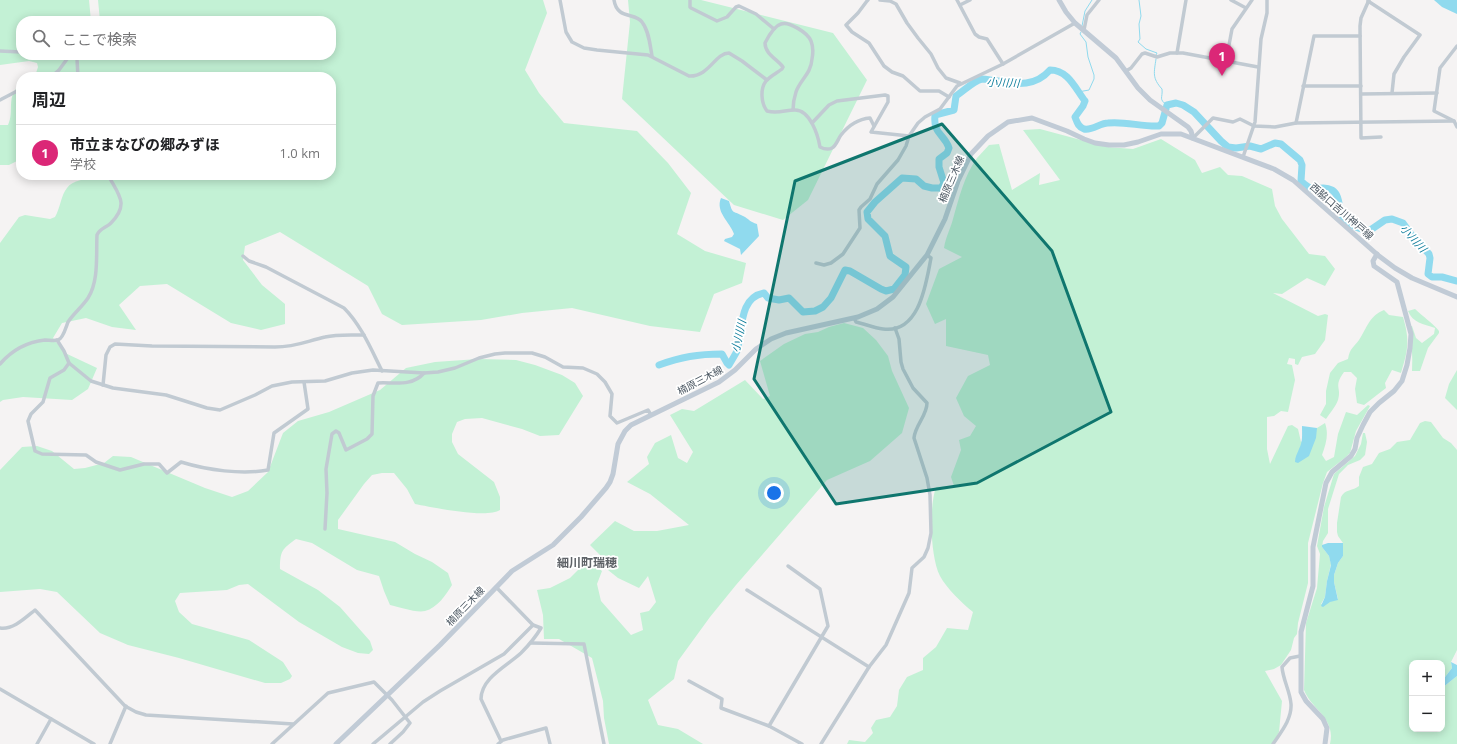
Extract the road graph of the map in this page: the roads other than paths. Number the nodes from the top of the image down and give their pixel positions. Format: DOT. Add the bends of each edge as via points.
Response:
graph roads {
  1 [pos="560,0"];
  2 [pos="614,0"];
  3 [pos="690,0"];
  4 [pos="868,0"];
  5 [pos="880,0"];
  6 [pos="957,0"];
  7 [pos="970,0"];
  8 [pos="1060,0"];
  9 [pos="1099,0"];
  10 [pos="1186,0"];
  11 [pos="1231,0"];
  12 [pos="1252,0"];
  13 [pos="1267,0"];
  14 [pos="1369,1"];
  15 [pos="960,5"];
  16 [pos="1246,8"];
  17 [pos="1079,26"];
  18 [pos="774,29"];
  19 [pos="1360,36"];
  20 [pos="1457,46"];
  21 [pos="0,51"];
  22 [pos="16,52"];
  23 [pos="1177,53"];
  24 [pos="652,56"];
  25 [pos="66,60"];
  26 [pos="78,60"];
  27 [pos="1226,61"];
  28 [pos="1003,64"];
  29 [pos="1258,67"];
  30 [pos="1126,71"];
  31 [pos="57,72"];
  32 [pos="78,72"];
  33 [pos="767,80"];
  34 [pos="960,83"];
  35 [pos="1303,86"];
  36 [pos="1361,86"];
  37 [pos="16,92"];
  38 [pos="1392,93"];
  39 [pos="1361,94"];
  40 [pos="1437,94"];
  41 [pos="949,96"];
  42 [pos="0,100"];
  43 [pos="793,110"];
  44 [pos="1454,121"];
  45 [pos="1360,122"];
  46 [pos="812,123"];
  47 [pos="1296,123"];
  48 [pos="874,126"];
  49 [pos="1254,126"];
  50 [pos="1457,127"];
  51 [pos="909,136"];
  52 [pos="1381,137"];
  53 [pos="1193,138"];
  54 [pos="1243,157"];
  55 [pos="111,180"];
  56 [pos="1376,254"];
  57 [pos="927,255"];
  58 [pos="243,256"];
  59 [pos="816,263"];
  60 [pos="1457,297"];
  61 [pos="854,318"];
  62 [pos="895,328"];
  63 [pos="364,335"];
  64 [pos="57,340"];
  65 [pos="69,363"];
  66 [pos="0,364"];
  67 [pos="382,370"];
  68 [pos="424,373"];
  69 [pos="304,382"];
  70 [pos="103,385"];
  71 [pos="651,414"];
  72 [pos="325,529"];
  73 [pos="788,566"];
  74 [pos="496,587"];
  75 [pos="747,590"];
  76 [pos="533,625"];
  77 [pos="0,628"];
  78 [pos="821,637"];
  79 [pos="531,643"];
  80 [pos="1300,656"];
  81 [pos="869,667"];
  82 [pos="689,681"];
  83 [pos="0,689"];
  84 [pos="387,695"];
  85 [pos="126,706"];
  86 [pos="406,717"];
  87 [pos="51,719"];
  88 [pos="293,724"];
  89 [pos="769,726"];
  90 [pos="500,742"];
  91 [pos="37,744"];
  92 [pos="94,744"];
  93 [pos="110,744"];
  94 [pos="272,744"];
  95 [pos="336,744"];
  96 [pos="373,744"];
  97 [pos="390,744"];
  98 [pos="550,744"];
  99 [pos="604,744"];
  100 [pos="802,744"];
  101 [pos="821,744"];
  102 [pos="1274,744"];
  103 [pos="1325,744"];
  1 -- 24 [label="street" via="566,32 572,42 584,48"];
  2 -- 24 [label="street" via="619,11 643,23"];
  3 -- 18 [label="street" via="691,8 717,22 739,6 756,14"];
  4 -- 41 [label="street" via="846,26 869,43 884,66 892,72 902,76 920,91 939,91"];
  5 -- 34 [label="street" via="896,4 946,78"];
  6 -- 15 [label="street"];
  7 -- 15 [label="street"];
  8 -- 17 [label="main road" via="1066,12"];
  9 -- 17 [label="street"];
  10 -- 23 [label="street"];
  11 -- 16 [label="street"];
  12 -- 16 [label="street"];
  13 -- 29 [label="street"];
  14 -- 19 [label="street" via="1361,18"];
  14 -- 38 [label="street" via="1420,35 1394,74"];
  15 -- 28 [label="street" via="975,34 987,39"];
  16 -- 27 [label="street" via="1232,29"];
  17 -- 28 [label="street"];
  17 -- 30 [label="main road" via="1116,58"];
  18 -- 33 [label="street" via="765,46 783,67"];
  18 -- 43 [label="street" via="781,24 788,24 807,34 811,39 811,66 796,91"];
  19 -- 35 [label="street" via="1314,36"];
  19 -- 36 [label="street"];
  20 -- 40 [label="street" via="1440,68"];
  21 -- 22 [label="street"];
  23 -- 27 [label="street"];
  23 -- 30 [label="street" via="1157,57 1142,54"];
  24 -- 33 [label="street" via="689,76 695,76 710,67 723,54 729,53"];
  25 -- 31 [label="street"];
  26 -- 32 [label="street"];
  27 -- 29 [label="street"];
  28 -- 34 [label="street"];
  29 -- 49 [label="street"];
  30 -- 53 [label="main road" via="1150,100 1188,127"];
  33 -- 43 [label="street" via="762,101 767,111"];
  34 -- 41 [label="street"];
  35 -- 36 [label="street"];
  35 -- 47 [label="street"];
  36 -- 39 [label="street"];
  37 -- 42 [label="street"];
  38 -- 39 [label="street"];
  38 -- 40 [label="street"];
  39 -- 45 [label="street"];
  40 -- 44 [label="street" via="1434,111"];
  41 -- 51 [label="street" via="940,109 924,117"];
  43 -- 46 [label="street" via="804,114"];
  44 -- 45 [label="street"];
  44 -- 50 [label="street"];
  45 -- 47 [label="street"];
  45 -- 52 [label="street" via="1361,138"];
  46 -- 48 [label="street" via="820,147 824,149 834,147 848,127 856,122 870,118"];
  46 -- 48 [label="street" via="829,105 837,101 885,95 889,99 888,102"];
  47 -- 49 [label="street" via="1275,127"];
  48 -- 51 [label="street" via="871,132"];
  49 -- 53 [label="street" via="1240,119 1233,122 1213,118"];
  49 -- 54 [label="street"];
  51 -- 59 [label="street" via="898,160 859,210 860,228 843,254 831,263"];
  53 -- 54 [label="main road, 西脇口吉川神戸線"];
  53 -- 57 [label="main road, 楠原三木線" via="1181,134 1161,134 1124,145 1109,145 1095,143 1032,118 1008,122 988,136 971,154 945,219"];
  54 -- 56 [label="main road, 西脇口吉川神戸線" via="1274,169 1293,180"];
  55 -- 64 [label="street" via="122,200 122,207 119,214 97,235 92,291 72,317 61,338"];
  56 -- 60 [label="main road" via="1412,278"];
  56 -- 80 [label="main road, 西脇口吉川神戸線" via="1374,266 1397,282 1402,298 1411,334 1408,359 1402,381 1370,412 1351,456 1332,472 1326,483 1313,547 1313,586 1301,632"];
  57 -- 61 [label="main road, 楠原三木線" via="893,298 877,309"];
  57 -- 62 [label="street" via="931,258 919,306 908,322"];
  58 -- 63 [label="street" via="344,308"];
  61 -- 62 [label="street" via="856,322 884,329"];
  61 -- 71 [label="main road, 楠原三木線" via="786,333 772,339 756,349 719,382"];
  62 -- 81 [label="street" via="903,369 913,388 927,403 927,409 914,432 914,438 930,494 931,533 924,557 912,568 909,593 886,645"];
  63 -- 67 [label="street"];
  63 -- 70 [label="street" via="326,337 282,347 115,344 106,355"];
  64 -- 65 [label="street"];
  64 -- 66 [label="street" via="45,340 21,347"];
  65 -- 69 [label="street" via="64,370 50,378 43,402 28,421 35,451 42,454 86,454 96,462 120,470 144,464 159,464 167,473 181,462 216,471 268,470 274,433 308,410"];
  65 -- 70 [label="street" via="91,381"];
  67 -- 68 [label="street"];
  67 -- 69 [label="street" via="352,373 325,381"];
  68 -- 71 [label="street" via="456,368 479,358 505,352 532,353 563,367 583,368 597,374 612,394 610,416 617,423 648,410"];
  68 -- 72 [label="street" via="419,379 408,383 378,383 373,396 372,434 367,439 346,450 339,432 332,434 326,469 328,492"];
  69 -- 70 [label="street" via="272,386 220,410 166,395"];
  71 -- 74 [label="main road, 楠原三木線" via="625,431 618,444 613,474 606,488 553,545 512,571"];
  73 -- 78 [label="street" via="820,589 828,626"];
  74 -- 76 [label="street"];
  74 -- 84 [label="main road, 楠原三木線"];
  75 -- 78 [label="street"];
  76 -- 79 [label="street" via="541,628"];
  76 -- 86 [label="street" via="504,654 440,691"];
  77 -- 85 [label="street" via="6,629 35,610"];
  78 -- 81 [label="street"];
  78 -- 89 [label="street"];
  79 -- 90 [label="street" via="493,676 481,692 482,704"];
  79 -- 99 [label="street" via="584,644"];
  80 -- 102 [label="street" via="1290,658 1282,667 1291,703 1288,720"];
  80 -- 103 [label="main road, 西脇口吉川神戸線" via="1301,692 1323,719 1327,728"];
  81 -- 101 [label="street"];
  82 -- 89 [label="street" via="722,699 721,708"];
  83 -- 87 [label="street"];
  84 -- 86 [label="street"];
  84 -- 88 [label="street" via="374,682 328,693"];
  84 -- 95 [label="main road, 楠原三木線"];
  85 -- 88 [label="street" via="146,715"];
  85 -- 93 [label="street"];
  86 -- 96 [label="street"];
  86 -- 97 [label="street" via="410,723"];
  87 -- 91 [label="street"];
  87 -- 92 [label="street"];
  88 -- 94 [label="street"];
  89 -- 100 [label="street"];
  90 -- 98 [label="street" via="546,728"];
}
